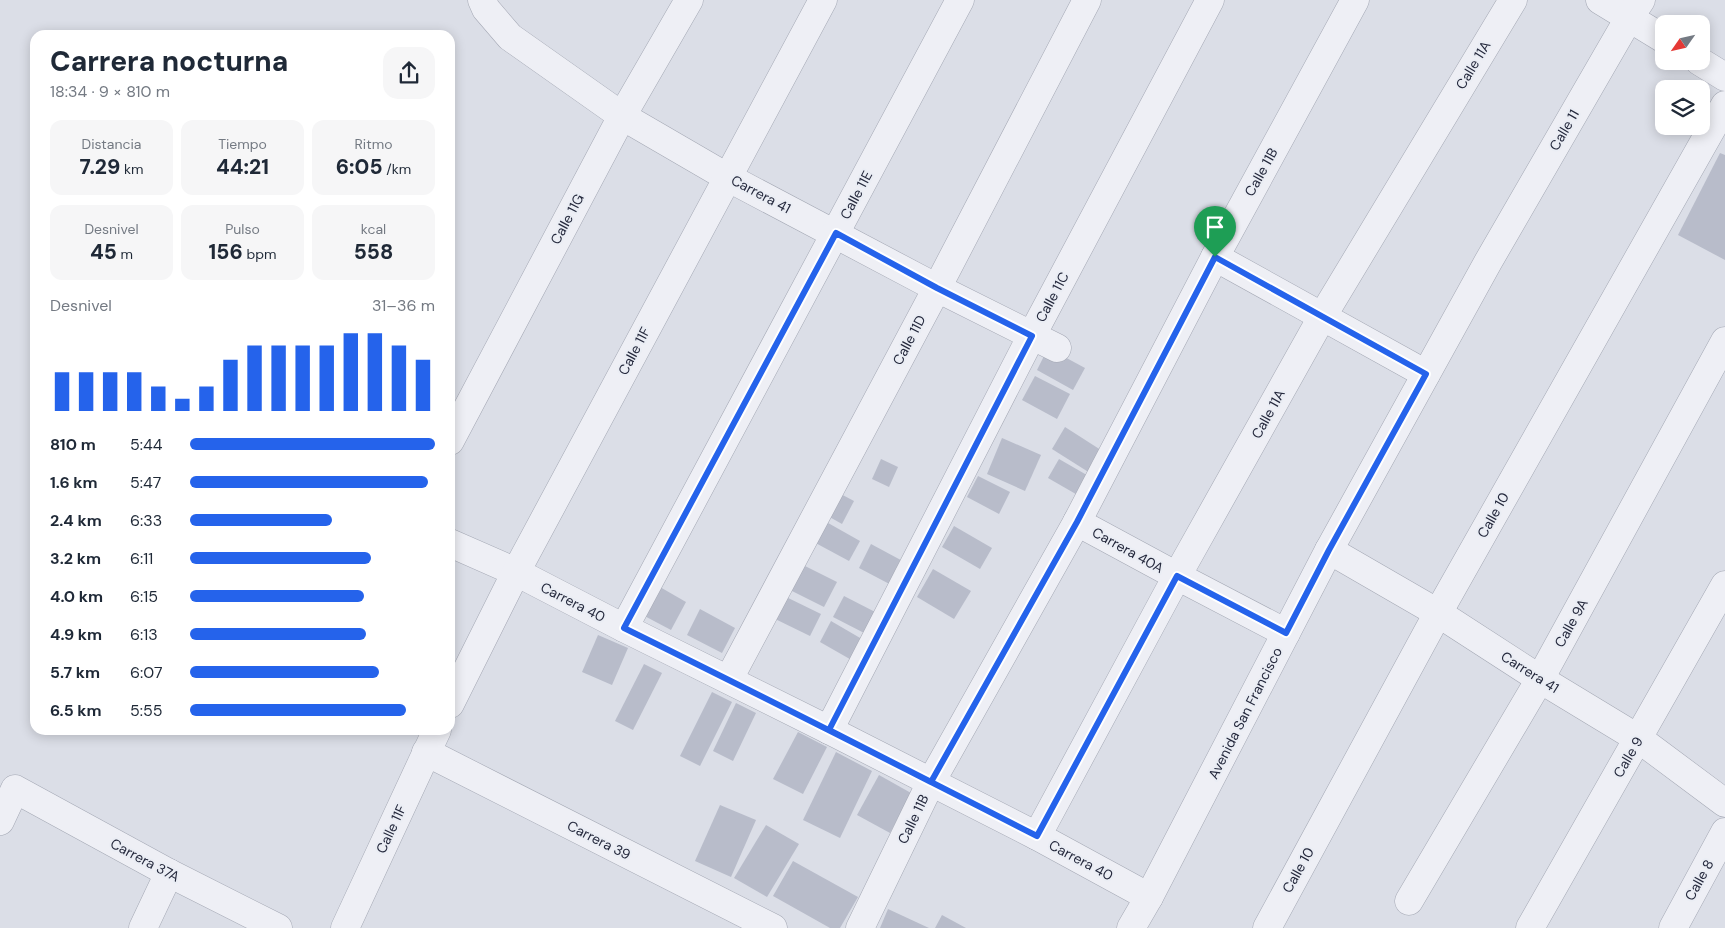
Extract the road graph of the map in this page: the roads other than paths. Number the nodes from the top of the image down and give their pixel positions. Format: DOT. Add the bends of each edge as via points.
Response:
graph roads {
  1 [pos="689,0"];
  2 [pos="823,0"];
  3 [pos="960,0"];
  4 [pos="1087,0"];
  5 [pos="1210,0"];
  6 [pos="1355,0"];
  7 [pos="1513,0"];
  8 [pos="1600,0"];
  9 [pos="484,4"];
  10 [pos="1635,9"];
  11 [pos="1655,30"];
  12 [pos="1710,68"];
  13 [pos="1725,78"];
  14 [pos="1725,105"];
  15 [pos="622,116"];
  16 [pos="727,177"];
  17 [pos="836,233"];
  18 [pos="1215,257"];
  19 [pos="1488,262"];
  20 [pos="937,288"];
  21 [pos="1322,317"];
  22 [pos="1032,336"];
  23 [pos="1725,341"];
  24 [pos="1058,348"];
  25 [pos="1426,374"];
  26 [pos="455,432"];
  27 [pos="1077,522"];
  28 [pos="455,545"];
  29 [pos="1329,550"];
  30 [pos="516,572"];
  31 [pos="1177,576"];
  32 [pos="1725,585"];
  33 [pos="1438,613"];
  34 [pos="624,628"];
  35 [pos="1286,633"];
  36 [pos="728,679"];
  37 [pos="1540,679"];
  38 [pos="455,694"];
  39 [pos="829,730"];
  40 [pos="1639,739"];
  41 [pos="432,741"];
  42 [pos="931,782"];
  43 [pos="1725,803"];
  44 [pos="0,821"];
  45 [pos="1725,832"];
  46 [pos="1037,836"];
  47 [pos="169,873"];
  48 [pos="1149,897"];
  49 [pos="1409,901"];
  50 [pos="144,928"];
  51 [pos="278,928"];
  52 [pos="345,928"];
  53 [pos="773,928"];
  54 [pos="860,928"];
  55 [pos="1131,928"];
  56 [pos="1266,928"];
  57 [pos="1530,928"];
  58 [pos="1672,928"];
  1 -- 15 [label="street, Calle 11G"];
  2 -- 16 [label="street, Calle 11F"];
  3 -- 17 [label="street, Calle 11E"];
  4 -- 20 [label="street, Calle 11D"];
  5 -- 22 [label="street, Calle 11C"];
  6 -- 18 [label="street, Calle 11B"];
  7 -- 21 [label="street, Calle 11A"];
  8 -- 10 [label="street"];
  9 -- 15 [label="street, Carrera 41" via="510,37"];
  10 -- 11 [label="street"];
  10 -- 19 [label="street, Calle 11"];
  12 -- 13 [label="street"];
  14 -- 33 [label="street, Calle 10"];
  15 -- 16 [label="street, Carrera 41"];
  15 -- 26 [label="street, Calle 11G"];
  16 -- 17 [label="street, Carrera 41"];
  16 -- 30 [label="street, Calle 11F"];
  17 -- 20 [label="street, Carrera 41"];
  17 -- 34 [label="street, Calle 11E"];
  18 -- 21 [label="street"];
  18 -- 27 [label="street, Calle 11B"];
  19 -- 25 [label="street, Avenida San Francisco"];
  20 -- 22 [label="street, Carrera 41"];
  20 -- 36 [label="street, Calle 11D"];
  21 -- 25 [label="street"];
  21 -- 31 [label="street, Calle 11A"];
  22 -- 24 [label="street, Carrera 41"];
  22 -- 39 [label="street, Calle 11C"];
  23 -- 37 [label="street, Calle 9A"];
  25 -- 29 [label="street, Avenida San Francisco"];
  27 -- 31 [label="street, Carrera 40A"];
  27 -- 42 [label="street, Calle 11B"];
  28 -- 30 [label="street, Carrera 40"];
  29 -- 33 [label="street, Carrera 41"];
  29 -- 35 [label="street, Avenida San Francisco"];
  30 -- 34 [label="street, Carrera 40"];
  30 -- 38 [label="street, Calle 11F"];
  31 -- 35 [label="street, Carrera 40A"];
  31 -- 46 [label="street, Calle 11A"];
  32 -- 40 [label="street, Calle 9"];
  33 -- 37 [label="street, Carrera 41"];
  33 -- 56 [label="street, Calle 10"];
  34 -- 36 [label="street, Carrera 40"];
  35 -- 48 [label="street, Avenida San Francisco"];
  36 -- 39 [label="street, Carrera 40"];
  37 -- 40 [label="street, Carrera 41"];
  37 -- 49 [label="street, Calle 9A"];
  39 -- 42 [label="street, Carrera 40"];
  40 -- 43 [label="street, Carrera 41"];
  40 -- 57 [label="street, Calle 9"];
  41 -- 52 [label="street, Calle 11F"];
  41 -- 53 [label="street, Carrera 39"];
  42 -- 46 [label="street, Carrera 40"];
  42 -- 54 [label="street, Calle 11B"];
  44 -- 47 [label="street, Carrera 37A" via="14,789"];
  45 -- 58 [label="street, Calle 8"];
  46 -- 48 [label="street, Carrera 40"];
  47 -- 50 [label="street"];
  47 -- 51 [label="street, Carrera 37A"];
  48 -- 55 [label="street, Avenida San Francisco"];
}
